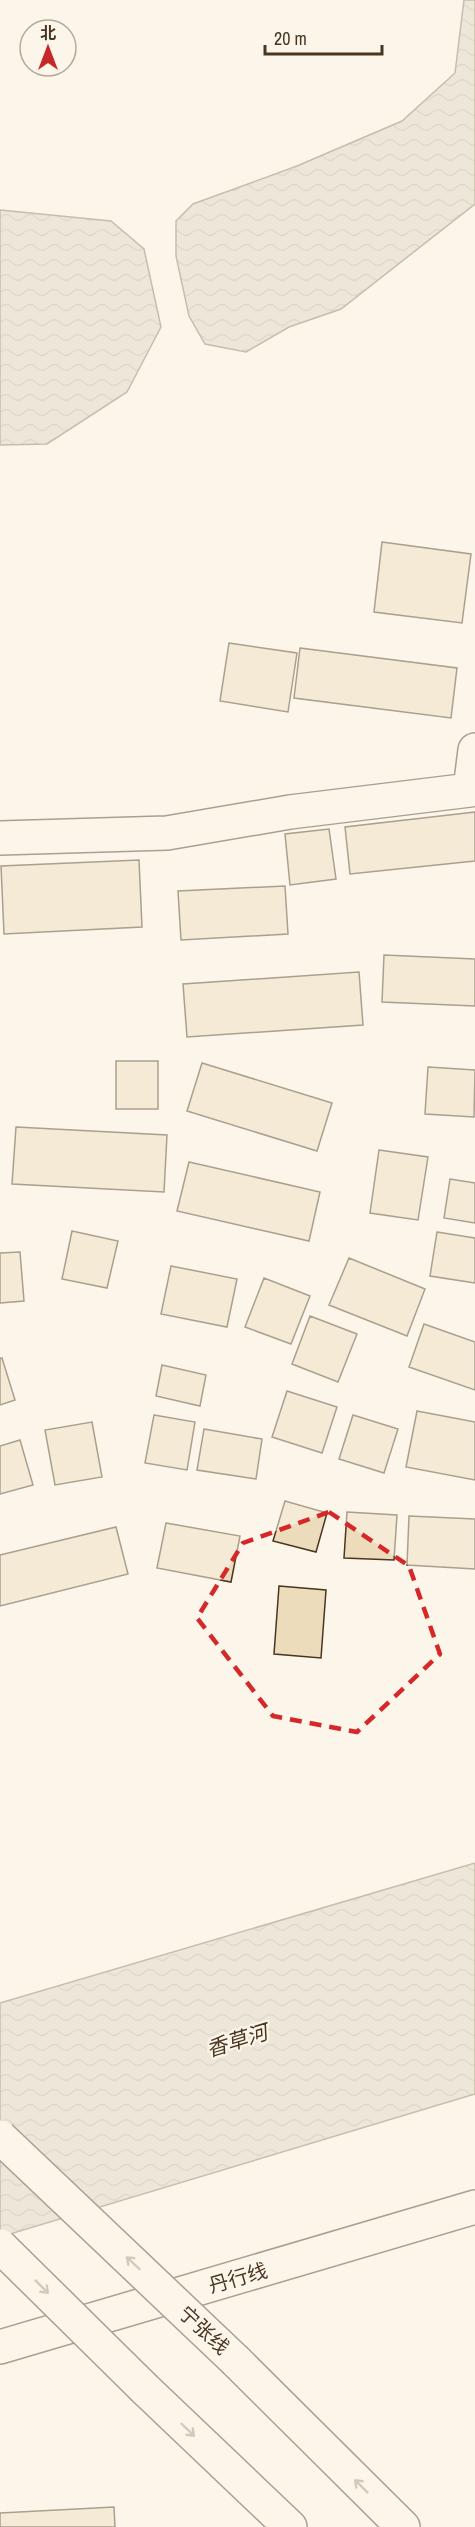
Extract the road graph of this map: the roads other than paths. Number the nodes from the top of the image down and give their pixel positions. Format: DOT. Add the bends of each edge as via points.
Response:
graph roads {
  1 [pos="475,750"];
  2 [pos="473,792"];
  3 [pos="0,838"];
  4 [pos="0,2137"];
  5 [pos="475,2207"];
  6 [pos="0,2246"];
  7 [pos="0,2347"];
  8 [pos="290,2527"];
  9 [pos="403,2527"];
  1 -- 2 [label="main road"];
  2 -- 3 [label="main road" via="290,812 167,833"];
  9 -- 4 [label="main road, 宁张线, one-way, bridge" via="236,2361"];
  5 -- 7 [label="main road, 丹行线"];
  6 -- 8 [label="main road, one-way, bridge"];
}
